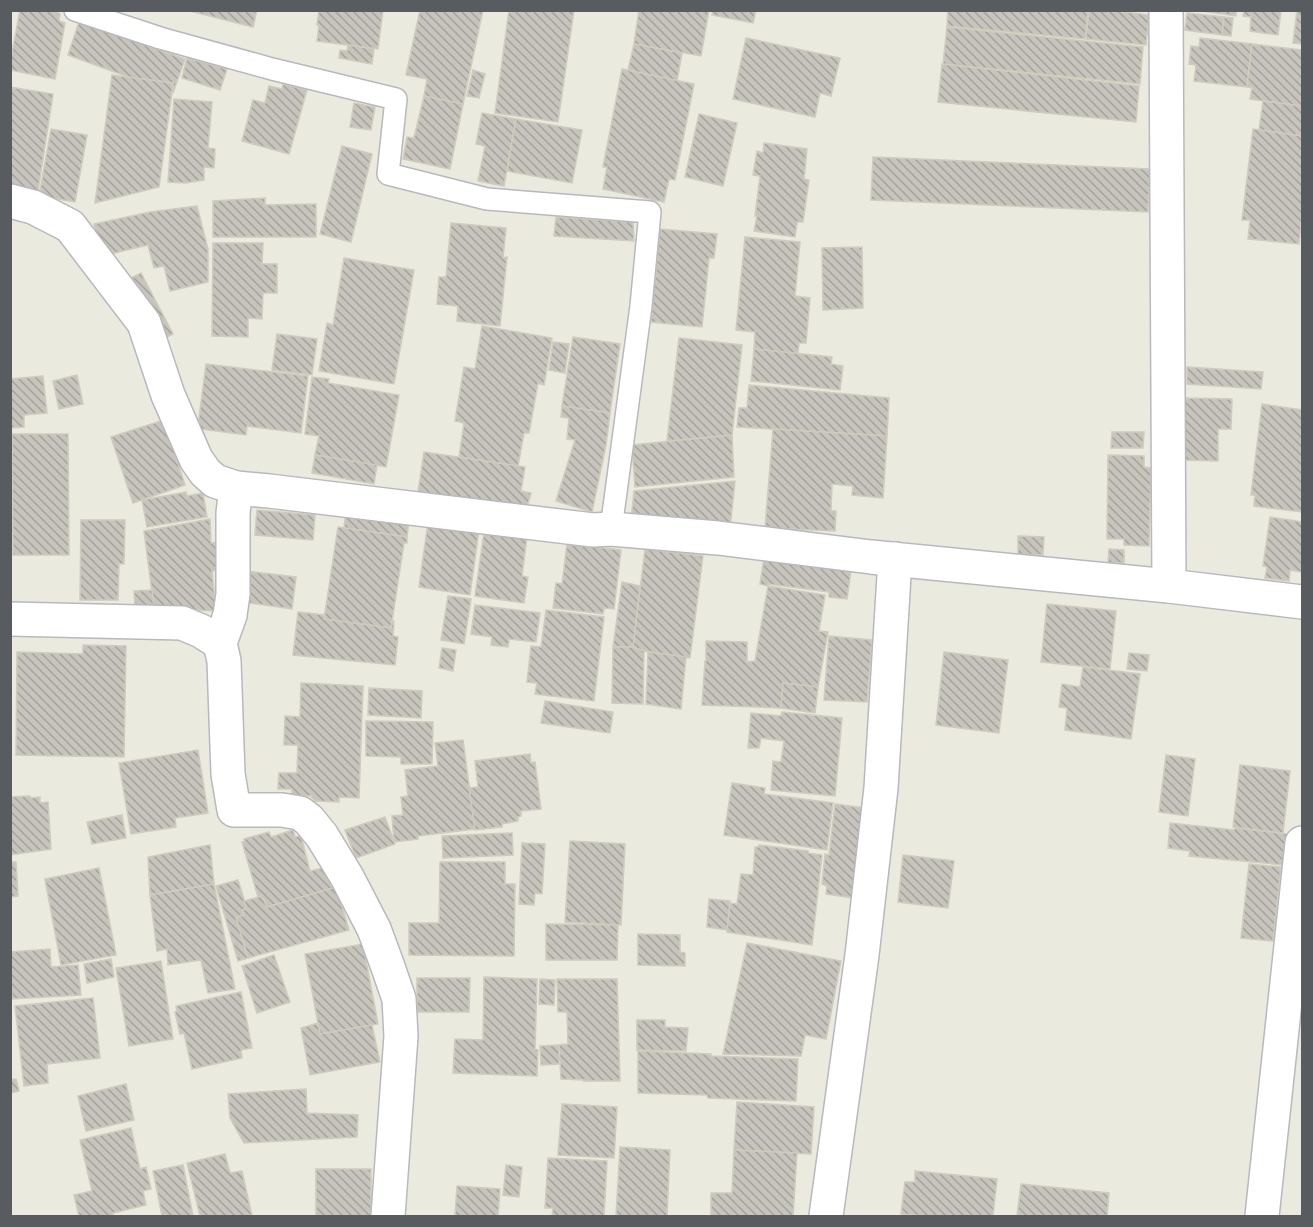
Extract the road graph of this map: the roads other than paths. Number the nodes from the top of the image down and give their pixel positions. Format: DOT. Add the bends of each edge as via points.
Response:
graph roads {
  1 [pos="75,10"];
  2 [pos="1166,10"];
  3 [pos="10,201"];
  4 [pos="236,488"];
  5 [pos="611,529"];
  6 [pos="895,560"];
  7 [pos="1168,586"];
  8 [pos="1302,602"];
  9 [pos="10,619"];
  10 [pos="220,643"];
  11 [pos="1302,843"];
  12 [pos="388,1216"];
  13 [pos="826,1216"];
  14 [pos="1262,1216"];
  1 -- 5 [label="lane" via="272,69 396,99 388,174 487,200 650,212"];
  2 -- 7 [label="street"];
  3 -- 4 [label="street" via="33,207 70,226 144,323 196,459 215,481"];
  4 -- 5 [label="street"];
  4 -- 10 [label="street" via="233,594"];
  5 -- 6 [label="street"];
  6 -- 7 [label="street"];
  6 -- 13 [label="street" via="881,788"];
  7 -- 8 [label="street"];
  9 -- 10 [label="street" via="182,623"];
  10 -- 12 [label="street" via="234,810 282,810 309,819 347,877 374,929 399,999"];
  11 -- 14 [label="street"];
}
